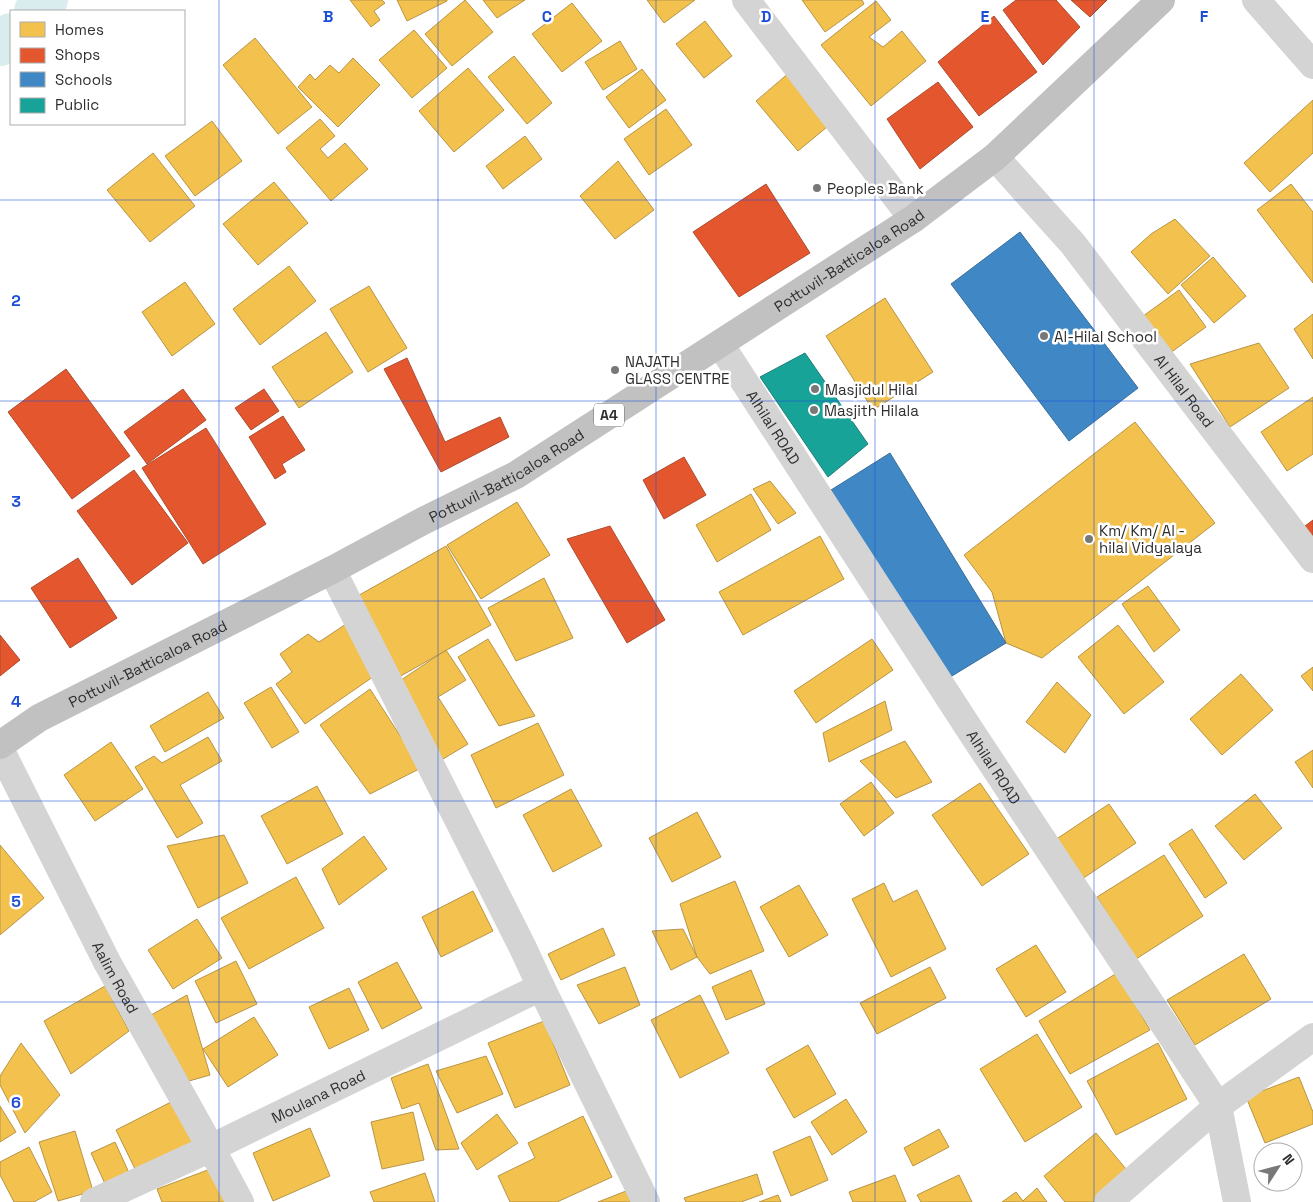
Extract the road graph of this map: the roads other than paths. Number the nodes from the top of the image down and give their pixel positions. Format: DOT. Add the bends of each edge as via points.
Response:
graph roads {
  1 [pos="746,0"];
  2 [pos="1256,0"];
  3 [pos="1156,2"];
  4 [pos="1313,65"];
  5 [pos="995,157"];
  6 [pos="914,219"];
  7 [pos="720,344"];
  8 [pos="1313,559"];
  9 [pos="332,570"];
  10 [pos="0,745"];
  11 [pos="0,749"];
  12 [pos="541,987"];
  13 [pos="1313,1037"];
  14 [pos="1218,1106"];
  15 [pos="211,1148"];
  16 [pos="94,1202"];
  17 [pos="240,1202"];
  18 [pos="646,1202"];
  19 [pos="1108,1202"];
  20 [pos="1238,1202"];
  1 -- 6 [label="street"];
  2 -- 4 [label="street"];
  3 -- 5 [label="highway, Pottuvil-Batticaloa Road / A4"];
  5 -- 6 [label="highway, Pottuvil-Batticaloa Road / A4"];
  5 -- 8 [label="street, Al Hilal Road" via="1073,244"];
  6 -- 7 [label="highway, Pottuvil-Batticaloa Road / A4"];
  7 -- 9 [label="highway, Pottuvil-Batticaloa Road / A4" via="516,475"];
  7 -- 14 [label="street, Alhilal ROAD"];
  9 -- 10 [label="highway, Pottuvil-Batticaloa Road / A4" via="39,718"];
  9 -- 12 [label="street"];
  11 -- 15 [label="street, Aalim Road" via="107,962"];
  12 -- 15 [label="street, Moulana Road"];
  12 -- 18 [label="street"];
  13 -- 14 [label="street"];
  14 -- 19 [label="street"];
  14 -- 20 [label="street, Alhilal ROAD"];
  15 -- 16 [label="street, Moulana Road"];
  15 -- 17 [label="street, Aalim Road"];
}
